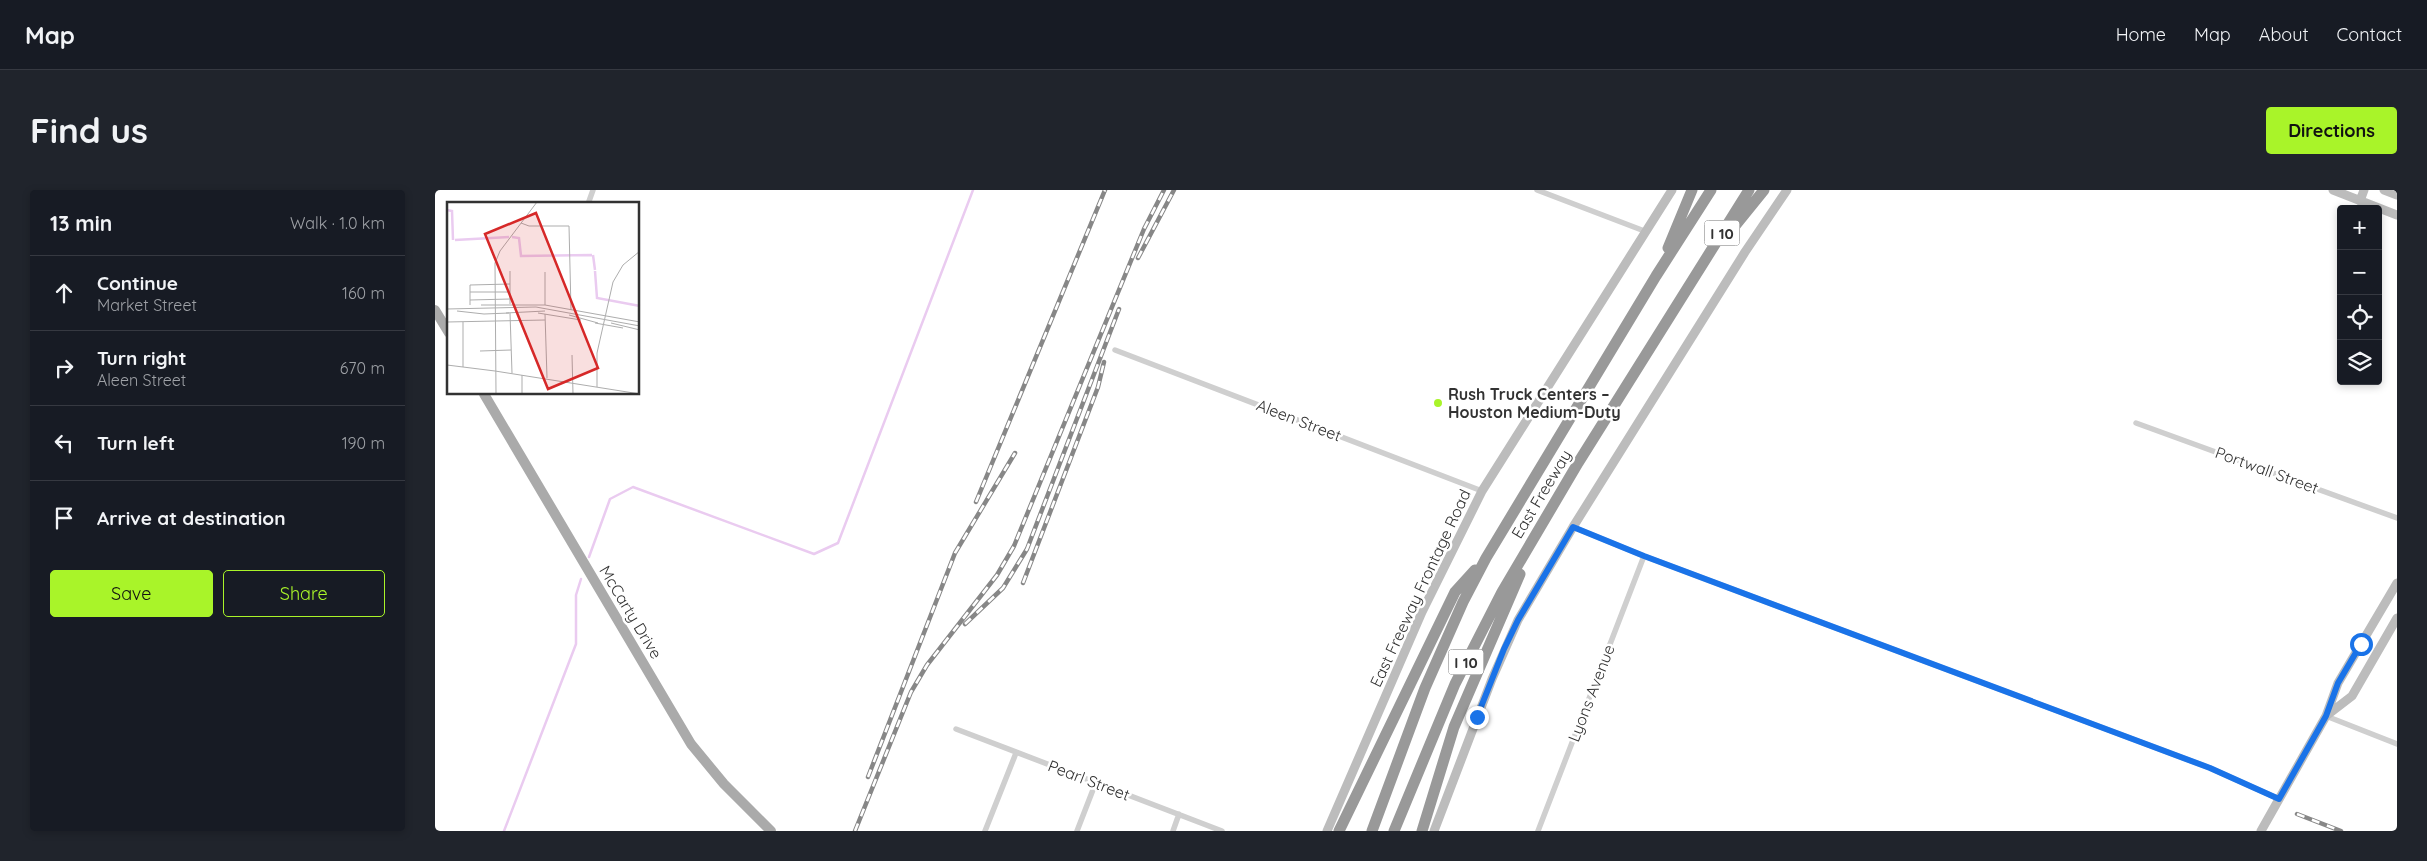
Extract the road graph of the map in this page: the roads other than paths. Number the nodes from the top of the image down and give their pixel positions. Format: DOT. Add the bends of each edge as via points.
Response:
graph roads {
  1 [pos="593,190"];
  2 [pos="1537,190"];
  3 [pos="1672,190"];
  4 [pos="1692,190"];
  5 [pos="1711,190"];
  6 [pos="1749,190"];
  7 [pos="1764,190"];
  8 [pos="1787,190"];
  9 [pos="2333,190"];
  10 [pos="2364,190"];
  11 [pos="2384,190"];
  12 [pos="2397,195"];
  13 [pos="2360,201"];
  14 [pos="589,202"];
  15 [pos="2397,215"];
  16 [pos="1647,232"];
  17 [pos="1656,276"];
  18 [pos="1695,277"];
  19 [pos="435,310"];
  20 [pos="447,330"];
  21 [pos="1115,350"];
  22 [pos="485,395"];
  23 [pos="2136,423"];
  24 [pos="1483,491"];
  25 [pos="2397,518"];
  26 [pos="1543,521"];
  27 [pos="1573,527"];
  28 [pos="1644,556"];
  29 [pos="1486,558"];
  30 [pos="2397,583"];
  31 [pos="2397,618"];
  32 [pos="2326,716"];
  33 [pos="956,729"];
  34 [pos="2397,744"];
  35 [pos="1016,753"];
  36 [pos="1096,782"];
  37 [pos="2279,799"];
  38 [pos="1179,814"];
  39 [pos="771,831"];
  40 [pos="985,831"];
  41 [pos="1077,831"];
  42 [pos="1173,831"];
  43 [pos="1222,831"];
  44 [pos="1327,831"];
  45 [pos="1339,831"];
  46 [pos="1372,831"];
  47 [pos="1394,831"];
  48 [pos="1422,831"];
  49 [pos="1434,831"];
  50 [pos="1538,831"];
  51 [pos="2261,831"];
  1 -- 14 [label="street"];
  2 -- 16 [label="street"];
  3 -- 16 [label="main road, East Freeway Frontage Road"];
  4 -- 17 [label="highway"];
  5 -- 17 [label="highway, East Freeway / I 10"];
  6 -- 18 [label="highway, East Freeway / I 10"];
  7 -- 18 [label="highway"];
  8 -- 27 [label="main road"];
  9 -- 13 [label="main road"];
  10 -- 13 [label="main road"];
  11 -- 12 [label="main road"];
  13 -- 15 [label="main road"];
  16 -- 24 [label="main road, East Freeway Frontage Road"];
  17 -- 29 [label="highway, East Freeway / I 10"];
  18 -- 26 [label="highway, East Freeway / I 10"];
  19 -- 20 [label="main road"];
  21 -- 24 [label="street, Aleen Street"];
  22 -- 39 [label="main road, McCarty Drive" via="691,744 724,784"];
  23 -- 25 [label="street, Portwall Street"];
  24 -- 44 [label="main road, East Freeway Frontage Road" via="1422,612"];
  26 -- 47 [label="highway, East Freeway / I 10" via="1455,684"];
  26 -- 48 [label="highway" via="1454,726"];
  27 -- 28 [label="street"];
  27 -- 49 [label="main road" via="1504,649"];
  28 -- 37 [label="street" via="2210,768"];
  28 -- 50 [label="street, Lyons Avenue"];
  29 -- 45 [label="highway" via="1455,592"];
  29 -- 46 [label="highway, East Freeway / I 10" via="1425,688"];
  30 -- 32 [label="main road" via="2338,683"];
  31 -- 32 [label="main road" via="2352,696"];
  32 -- 34 [label="street"];
  32 -- 37 [label="main road"];
  33 -- 35 [label="street, Pearl Street"];
  35 -- 36 [label="street, Pearl Street"];
  35 -- 40 [label="street"];
  36 -- 38 [label="street, Pearl Street"];
  36 -- 41 [label="street"];
  37 -- 51 [label="main road"];
  38 -- 42 [label="street"];
  38 -- 43 [label="street, Pearl Street"];
}
